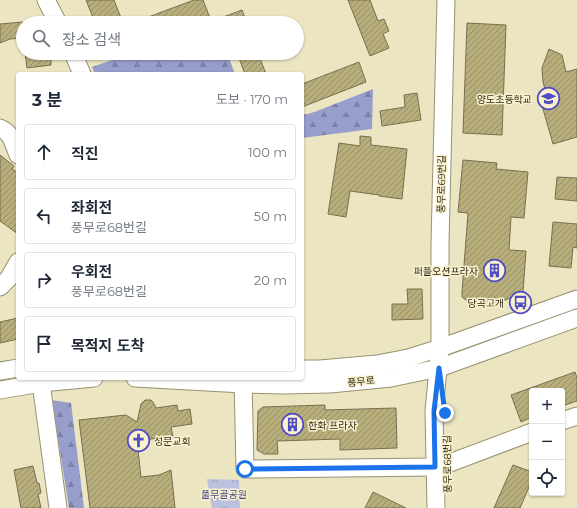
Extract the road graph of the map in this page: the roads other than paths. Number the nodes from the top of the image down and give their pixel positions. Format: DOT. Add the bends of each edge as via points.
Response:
graph roads {
  1 [pos="46,0"];
  2 [pos="446,0"];
  3 [pos="54,16"];
  4 [pos="76,60"];
  5 [pos="81,72"];
  6 [pos="0,128"];
  7 [pos="16,150"];
  8 [pos="16,266"];
  9 [pos="0,288"];
  10 [pos="577,299"];
  11 [pos="577,318"];
  12 [pos="440,348"];
  13 [pos="16,368"];
  14 [pos="439,368"];
  15 [pos="304,369"];
  16 [pos="0,371"];
  17 [pos="73,380"];
  18 [pos="207,380"];
  19 [pos="243,381"];
  20 [pos="41,383"];
  21 [pos="0,390"];
  22 [pos="577,416"];
  23 [pos="565,420"];
  24 [pos="529,433"];
  25 [pos="441,465"];
  26 [pos="58,508"];
  27 [pos="436,508"];
  28 [pos="447,508"];
  1 -- 3 [label="street"];
  2 -- 12 [label="street, 풍무로69번길"];
  4 -- 5 [label="street"];
  6 -- 7 [label="street" via="10,135"];
  8 -- 9 [label="street"];
  10 -- 12 [label="street, 풍무로"];
  11 -- 14 [label="street, 풍무로"];
  12 -- 14 [label="street, 풍무로69번길"];
  12 -- 15 [label="street, 풍무로" via="377,364"];
  13 -- 16 [label="street"];
  14 -- 19 [label="street, 풍무로" via="391,378 330,384 283,385"];
  14 -- 25 [label="street, 풍무로68번길" via="445,413"];
  17 -- 20 [label="street"];
  18 -- 19 [label="street, 풍무로"];
  19 -- 25 [label="street" via="245,469"];
  20 -- 21 [label="street"];
  20 -- 26 [label="street"];
  22 -- 23 [label="street"];
  24 -- 25 [label="street"];
  25 -- 27 [label="street, 풍무로68번길"];
  25 -- 28 [label="street, 풍무로68번길"];
}
